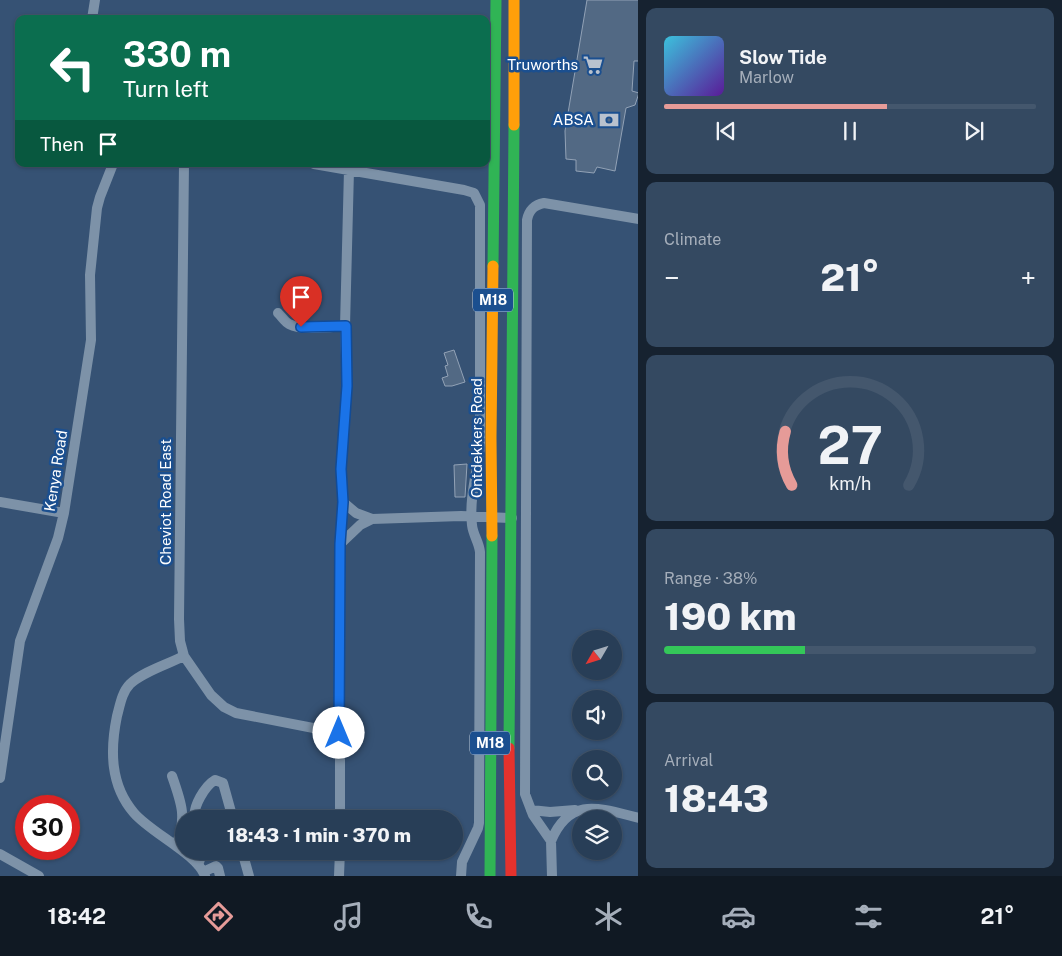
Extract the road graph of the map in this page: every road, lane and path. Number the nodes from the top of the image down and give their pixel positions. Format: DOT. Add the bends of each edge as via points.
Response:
graph roads {
  1 [pos="95,0"];
  2 [pos="496,0"];
  3 [pos="514,0"];
  4 [pos="93,15"];
  5 [pos="112,167"];
  6 [pos="184,167"];
  7 [pos="332,167"];
  8 [pos="349,170"];
  9 [pos="638,219"];
  10 [pos="278,313"];
  11 [pos="346,326"];
  12 [pos="0,502"];
  13 [pos="343,502"];
  14 [pos="64,513"];
  15 [pos="472,516"];
  16 [pos="492,517"];
  17 [pos="512,518"];
  18 [pos="372,519"];
  19 [pos="340,544"];
  20 [pos="184,656"];
  21 [pos="339,733"];
  22 [pos="172,776"];
  23 [pos="0,778"];
  24 [pos="183,810"];
  25 [pos="195,810"];
  26 [pos="230,810"];
  27 [pos="340,810"];
  28 [pos="531,810"];
  29 [pos="572,810"];
  30 [pos="572,813"];
  31 [pos="622,814"];
  32 [pos="638,818"];
  33 [pos="551,841"];
  34 [pos="175,845"];
  35 [pos="0,854"];
  36 [pos="191,860"];
  37 [pos="245,860"];
  38 [pos="340,860"];
  39 [pos="202,871"];
  40 [pos="39,876"];
  41 [pos="220,876"];
  42 [pos="249,876"];
  43 [pos="340,876"];
  44 [pos="461,876"];
  45 [pos="490,876"];
  46 [pos="510,876"];
  47 [pos="552,876"];
  1 -- 4 [label="street"];
  2 -- 16 [label="main road, Ontdekkers Road / M18"];
  3 -- 17 [label="main road, M18"];
  5 -- 14 [label="street, Kenya Road" via="97,208 90,275 91,340"];
  6 -- 20 [label="street, Cheviot Road East" via="179,619"];
  7 -- 8 [label="street"];
  8 -- 11 [label="street"];
  8 -- 15 [label="street, Ontdekkers Road" via="464,190 474,193 480,202 480,446"];
  9 -- 28 [label="street" via="544,203 535,206 528,215 525,794"];
  10 -- 11 [label="street" via="292,326"];
  11 -- 13 [label="street" via="347,386 341,469"];
  12 -- 14 [label="street"];
  13 -- 18 [label="street" via="356,513"];
  13 -- 19 [label="street"];
  14 -- 23 [label="street, Kenya Road" via="20,641"];
  15 -- 16 [label="street"];
  15 -- 18 [label="street"];
  15 -- 44 [label="street, Ontdekkers Road" via="480,552 478,828 462,862"];
  16 -- 17 [label="street"];
  16 -- 45 [label="main road, Ontdekkers Road / M18"];
  17 -- 46 [label="main road, M18"];
  18 -- 19 [label="street" via="360,525"];
  19 -- 21 [label="street"];
  20 -- 21 [label="street, Cheviot Road East" via="211,695 236,713"];
  20 -- 34 [label="street" via="129,685 120,703 112,742 117,784 134,813"];
  21 -- 27 [label="street"];
  22 -- 24 [label="street"];
  25 -- 26 [label="street" via="208,785 216,780 223,783"];
  28 -- 29 [label="street"];
  28 -- 33 [label="street"];
  30 -- 33 [label="street" via="561,822"];
  31 -- 32 [label="street"];
  33 -- 47 [label="street"];
  35 -- 40 [label="street"];
  36 -- 39 [label="street"];
  37 -- 42 [label="street"];
  38 -- 43 [label="street"];
  39 -- 41 [label="street" via="216,866"];
}
